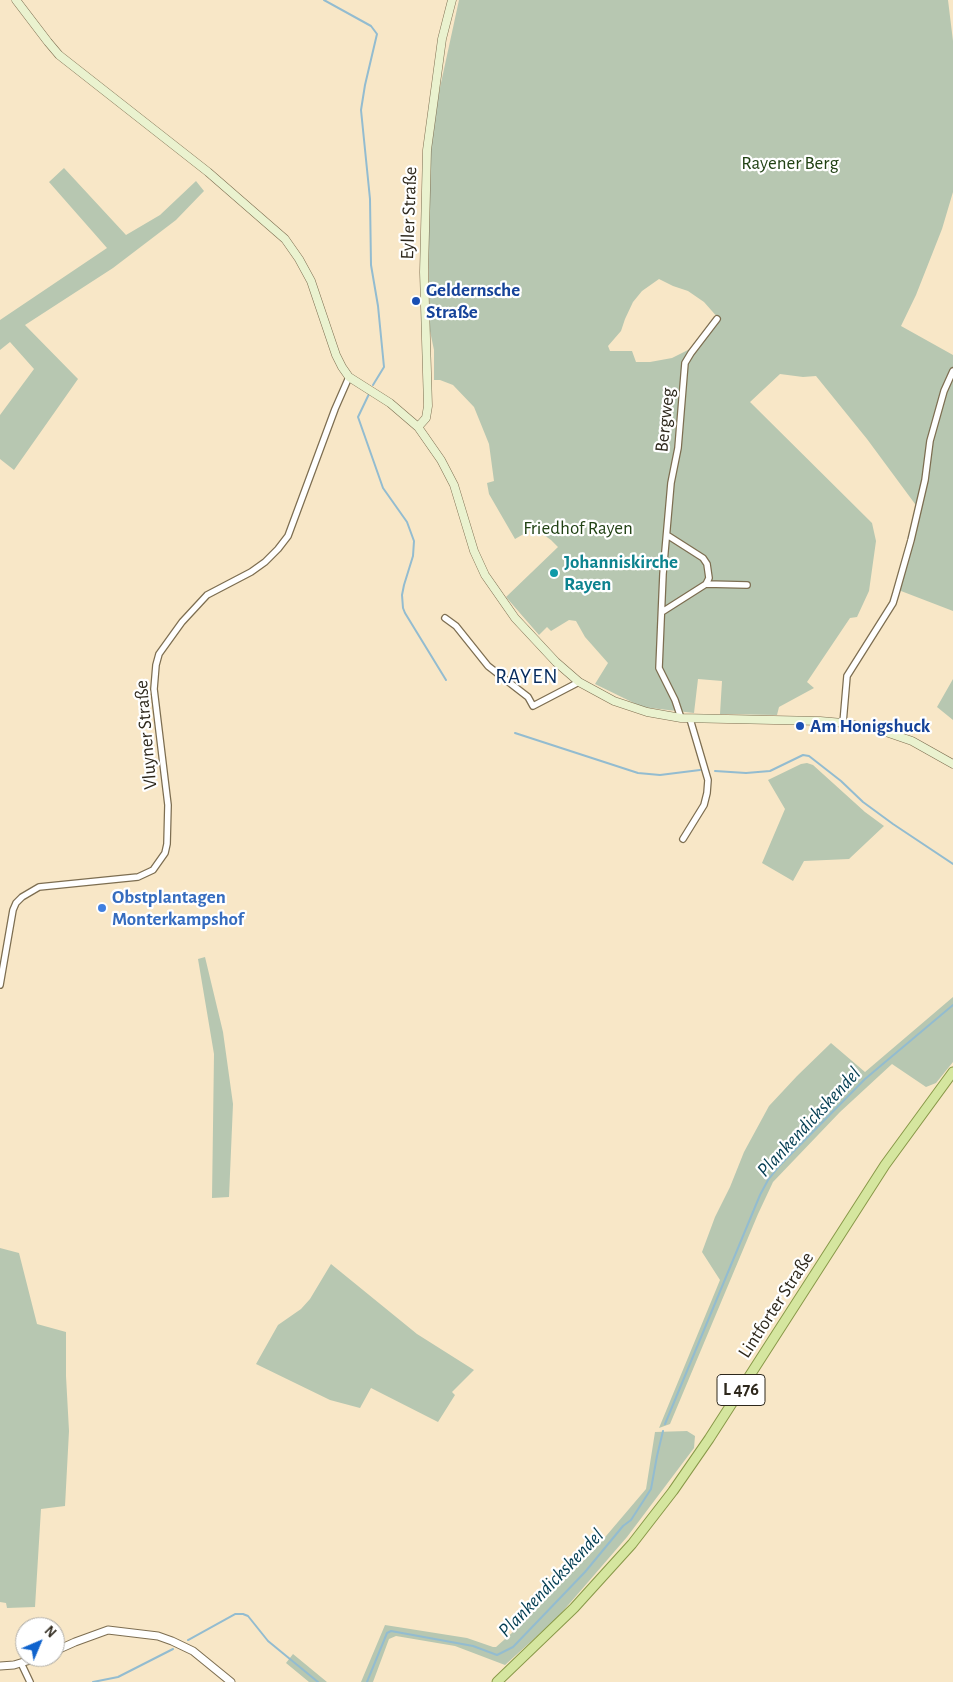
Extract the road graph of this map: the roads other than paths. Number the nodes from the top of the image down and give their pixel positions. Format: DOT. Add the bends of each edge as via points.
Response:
graph roads {
  1 [pos="16,0"];
  2 [pos="452,0"];
  3 [pos="717,319"];
  4 [pos="953,370"];
  5 [pos="349,376"];
  6 [pos="418,427"];
  7 [pos="667,535"];
  8 [pos="706,584"];
  9 [pos="747,585"];
  10 [pos="662,612"];
  11 [pos="445,618"];
  12 [pos="578,682"];
  13 [pos="681,718"];
  14 [pos="690,719"];
  15 [pos="843,723"];
  16 [pos="953,764"];
  17 [pos="683,839"];
  18 [pos="0,985"];
  19 [pos="953,1072"];
  20 [pos="65,1646"];
  21 [pos="15,1664"];
  22 [pos="0,1666"];
  23 [pos="23,1667"];
  24 [pos="30,1682"];
  25 [pos="231,1682"];
  26 [pos="497,1682"];
  1 -- 5 [label="main road" via="59,55 208,172 285,239 311,281 336,355"];
  2 -- 6 [label="main road, Eyller Straße" via="442,39 427,150 424,282 428,406 426,418"];
  3 -- 7 [label="street, Bergweg" via="685,363"];
  4 -- 15 [label="street" via="930,441 925,480 897,592 847,676"];
  5 -- 6 [label="main road" via="390,403"];
  5 -- 18 [label="street, Vluyner Straße" via="288,536 265,562 208,595 182,622 159,654 154,689 168,805 167,844 162,858 153,870 138,877 39,887 22,897 13,910"];
  6 -- 12 [label="main road" via="454,486 474,550 486,575 521,624"];
  7 -- 8 [label="street" via="703,558 709,578"];
  7 -- 10 [label="street, Bergweg"];
  8 -- 9 [label="street"];
  8 -- 10 [label="street"];
  10 -- 13 [label="street, Bergweg" via="659,668 676,700"];
  11 -- 12 [label="street" via="456,626 488,666 528,698 533,706"];
  12 -- 13 [label="main road" via="614,701 647,712"];
  13 -- 14 [label="main road"];
  14 -- 15 [label="main road"];
  14 -- 17 [label="street" via="708,780 704,805"];
  15 -- 16 [label="main road" via="896,735"];
  19 -- 26 [label="main road, Lintforter Straße / L 476" via="885,1165 673,1491 632,1544 574,1608"];
  20 -- 25 [label="street" via="108,1630 158,1636 193,1651"];
  21 -- 22 [label="street"];
  23 -- 24 [label="street"];
}
